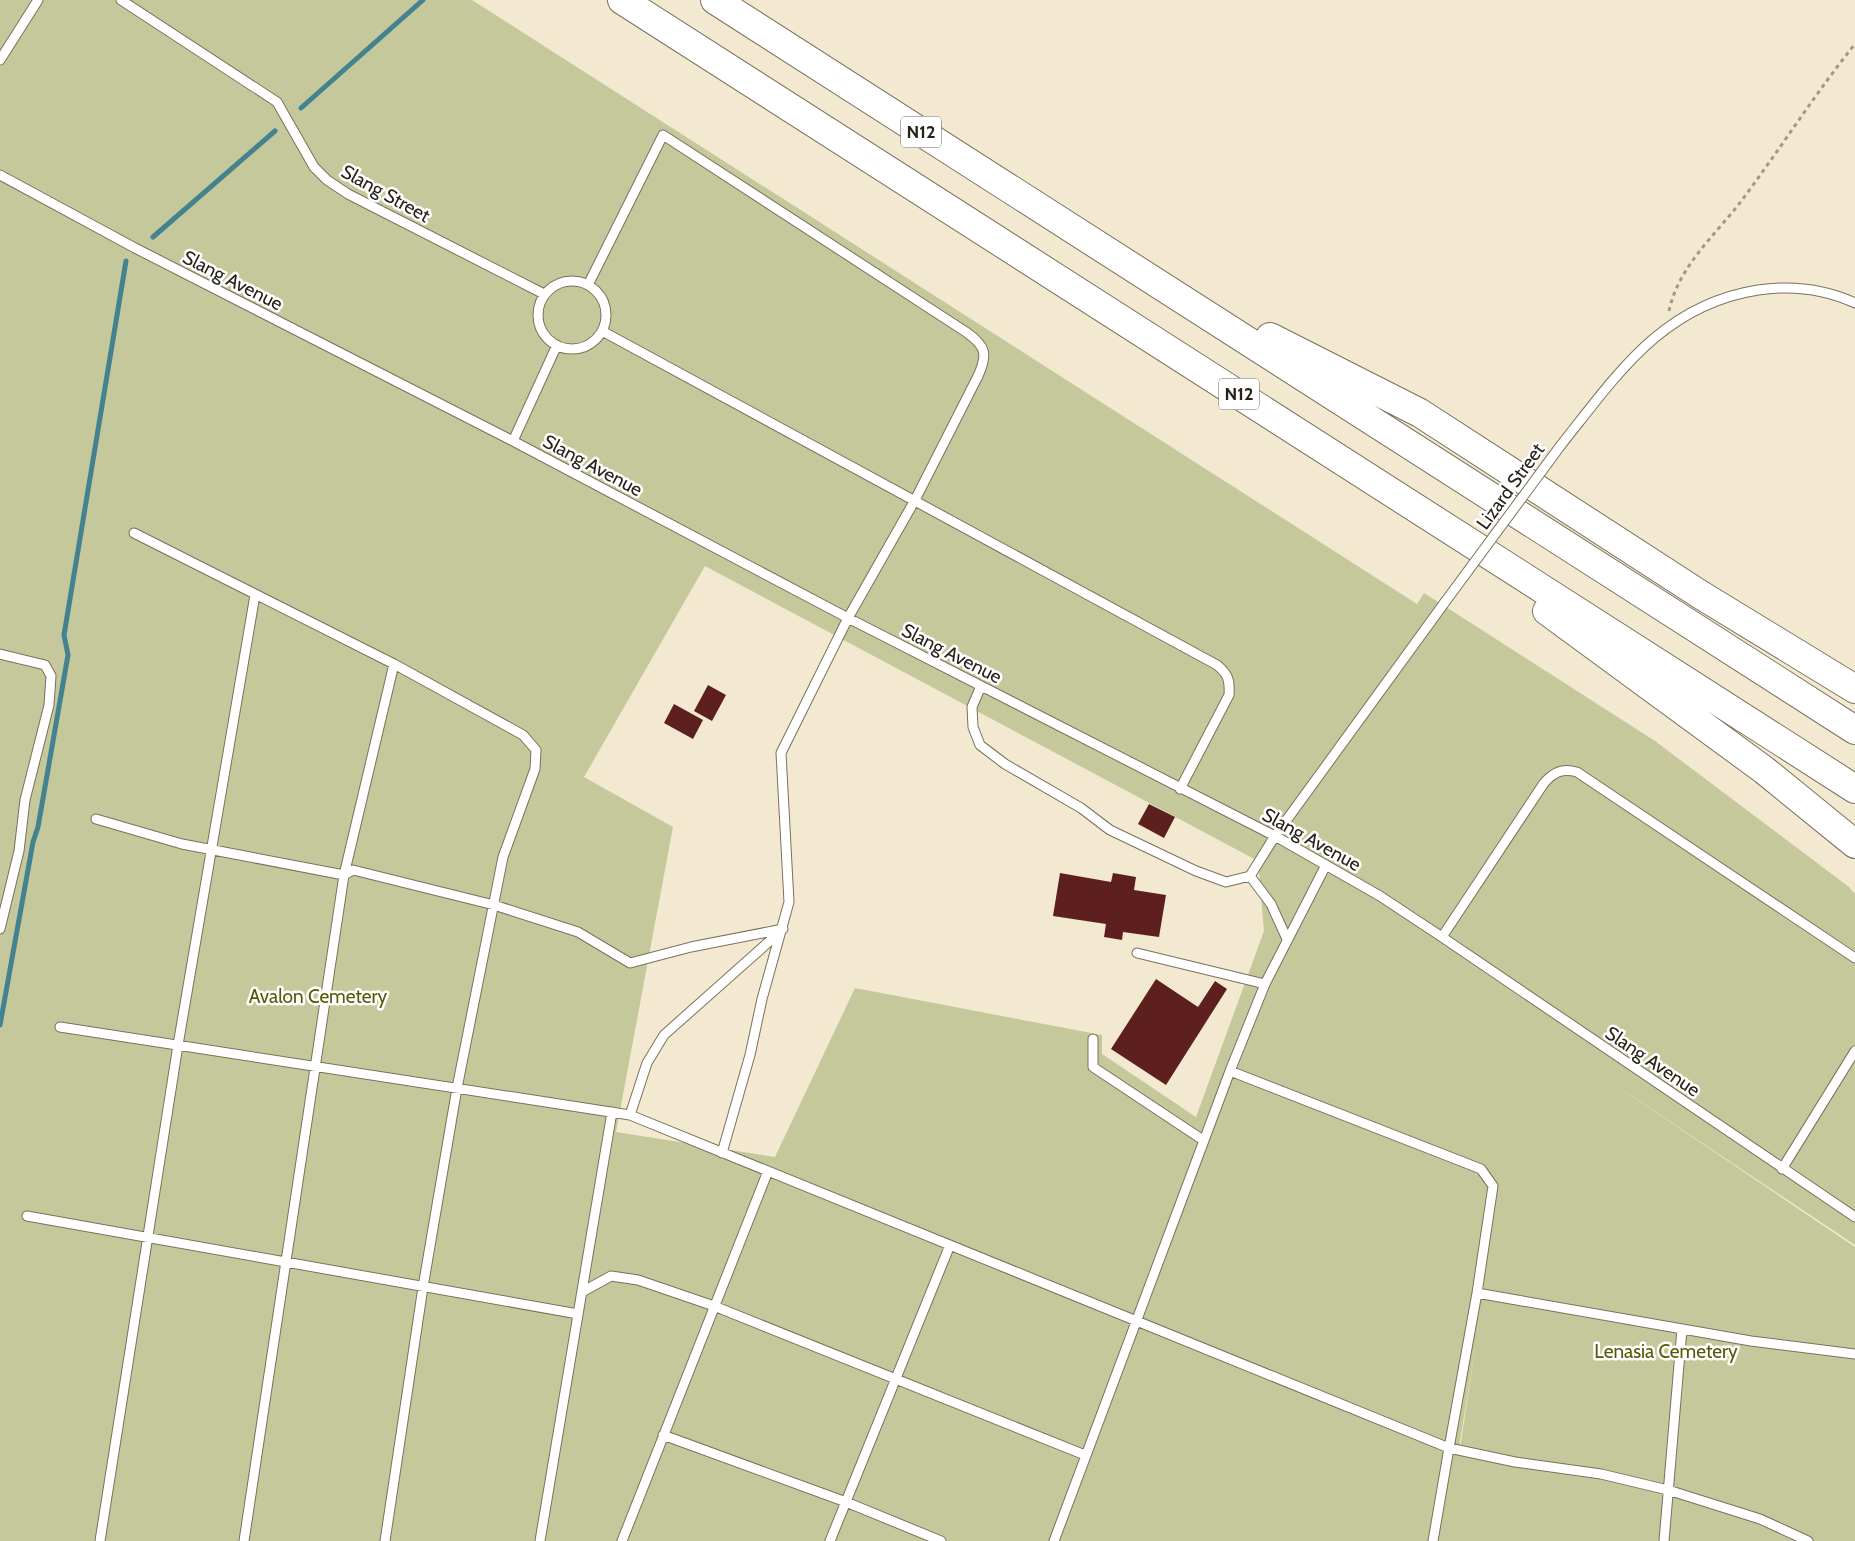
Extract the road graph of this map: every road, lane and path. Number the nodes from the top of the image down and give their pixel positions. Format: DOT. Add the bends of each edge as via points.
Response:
graph roads {
  1 [pos="38,0"];
  2 [pos="122,0"];
  3 [pos="622,0"];
  4 [pos="715,0"];
  5 [pos="1855,44"];
  6 [pos="0,60"];
  7 [pos="0,174"];
  8 [pos="1126,263"];
  9 [pos="588,285"];
  10 [pos="544,294"];
  11 [pos="1855,303"];
  12 [pos="1666,326"];
  13 [pos="602,330"];
  14 [pos="557,345"];
  15 [pos="513,441"];
  16 [pos="1383,487"];
  17 [pos="915,500"];
  18 [pos="134,533"];
  19 [pos="255,595"];
  20 [pos="848,618"];
  21 [pos="0,654"];
  22 [pos="394,664"];
  23 [pos="981,686"];
  24 [pos="1855,689"];
  25 [pos="1855,730"];
  26 [pos="1180,789"];
  27 [pos="1855,789"];
  28 [pos="96,820"];
  29 [pos="1275,836"];
  30 [pos="1855,844"];
  31 [pos="212,850"];
  32 [pos="1326,865"];
  33 [pos="344,876"];
  34 [pos="1250,876"];
  35 [pos="494,905"];
  36 [pos="0,929"];
  37 [pos="783,929"];
  38 [pos="1442,937"];
  39 [pos="1287,939"];
  40 [pos="1137,953"];
  41 [pos="1855,958"];
  42 [pos="1265,984"];
  43 [pos="60,1027"];
  44 [pos="1093,1039"];
  45 [pos="178,1045"];
  46 [pos="1855,1051"];
  47 [pos="314,1066"];
  48 [pos="1230,1071"];
  49 [pos="457,1088"];
  50 [pos="612,1112"];
  51 [pos="630,1115"];
  52 [pos="1203,1140"];
  53 [pos="722,1153"];
  54 [pos="1782,1169"];
  55 [pos="768,1171"];
  56 [pos="27,1216"];
  57 [pos="1855,1217"];
  58 [pos="149,1238"];
  59 [pos="950,1245"];
  60 [pos="288,1263"];
  61 [pos="423,1287"];
  62 [pos="582,1292"];
  63 [pos="1477,1293"];
  64 [pos="714,1306"];
  65 [pos="578,1314"];
  66 [pos="1136,1320"];
  67 [pos="1682,1328"];
  68 [pos="1855,1354"];
  69 [pos="895,1380"];
  70 [pos="663,1435"];
  71 [pos="1449,1448"];
  72 [pos="1086,1455"];
  73 [pos="1668,1490"];
  74 [pos="846,1502"];
  75 [pos="100,1541"];
  76 [pos="244,1541"];
  77 [pos="385,1541"];
  78 [pos="540,1541"];
  79 [pos="622,1541"];
  80 [pos="830,1541"];
  81 [pos="941,1541"];
  82 [pos="1054,1541"];
  83 [pos="1433,1541"];
  84 [pos="1664,1541"];
  85 [pos="1808,1541"];
  1 -- 6 [label="lane"];
  2 -- 10 [label="lane, Slang Street" via="277,102 314,167 348,194"];
  3 -- 16 [label="highway, N12"];
  4 -- 8 [label="highway, N12"];
  5 -- 12 [label="path" via="1738,204 1694,258 1678,284"];
  7 -- 15 [label="lane, Slang Avenue" via="135,248"];
  8 -- 24 [label="highway" via="1420,413 1702,595"];
  8 -- 25 [label="highway, N12"];
  9 -- 10 [label="lane" via="562,282"];
  9 -- 13 [label="lane" via="602,298 606,308"];
  9 -- 17 [label="lane" via="663,135 966,332 978,340 984,351 984,362"];
  10 -- 14 [label="lane" via="537,316 545,337"];
  11 -- 12 [label="lane, Lizard Street" via="1819,291 1769,288 1721,298"];
  12 -- 29 [label="lane, Lizard Street, bridge" via="1623,368 1561,445"];
  13 -- 14 [label="lane" via="596,340 586,346 576,349"];
  13 -- 17 [label="lane"];
  14 -- 15 [label="lane"];
  15 -- 20 [label="lane, Slang Avenue"];
  16 -- 27 [label="highway, N12"];
  16 -- 30 [label="highway" via="1617,664 1764,770"];
  17 -- 20 [label="lane"];
  17 -- 26 [label="lane" via="1226,672 1230,681 1229,695"];
  18 -- 19 [label="lane"];
  19 -- 22 [label="lane"];
  19 -- 31 [label="lane"];
  20 -- 23 [label="lane, Slang Avenue"];
  20 -- 37 [label="lane" via="781,753 789,902"];
  21 -- 36 [label="lane" via="45,665 51,676 49,704 25,800 19,851"];
  22 -- 33 [label="lane"];
  22 -- 35 [label="lane" via="523,735 536,750 535,769 503,858"];
  23 -- 26 [label="lane, Slang Avenue"];
  23 -- 34 [label="lane" via="972,707 973,727 980,745 1005,764 1081,808 1110,830 1196,871 1226,882"];
  26 -- 29 [label="lane, Slang Avenue"];
  28 -- 31 [label="lane"];
  29 -- 32 [label="lane, Slang Avenue"];
  29 -- 34 [label="lane, Lizard Street"];
  31 -- 33 [label="lane"];
  31 -- 45 [label="lane"];
  32 -- 38 [label="lane, Slang Avenue"];
  32 -- 39 [label="lane"];
  33 -- 35 [label="lane" via="353,870"];
  33 -- 47 [label="lane"];
  34 -- 39 [label="lane" via="1271,904"];
  35 -- 37 [label="lane" via="578,932 630,963"];
  35 -- 49 [label="lane"];
  37 -- 51 [label="lane" via="664,1035 647,1063"];
  37 -- 53 [label="lane"];
  38 -- 41 [label="lane" via="1544,783 1556,772 1569,770"];
  38 -- 54 [label="lane, Slang Avenue"];
  39 -- 42 [label="lane"];
  40 -- 42 [label="lane"];
  42 -- 48 [label="lane"];
  43 -- 45 [label="lane"];
  44 -- 52 [label="lane" via="1093,1067"];
  45 -- 47 [label="lane"];
  45 -- 58 [label="lane"];
  46 -- 54 [label="lane"];
  47 -- 49 [label="lane"];
  47 -- 60 [label="lane"];
  48 -- 52 [label="lane"];
  48 -- 63 [label="lane" via="1481,1169 1493,1186"];
  49 -- 50 [label="lane"];
  49 -- 61 [label="lane"];
  50 -- 51 [label="lane"];
  50 -- 62 [label="lane"];
  51 -- 53 [label="lane"];
  52 -- 66 [label="lane"];
  53 -- 55 [label="lane"];
  54 -- 57 [label="lane, Slang Avenue"];
  55 -- 59 [label="lane"];
  55 -- 64 [label="lane"];
  56 -- 58 [label="lane"];
  58 -- 60 [label="lane"];
  58 -- 75 [label="lane"];
  59 -- 66 [label="lane"];
  59 -- 69 [label="lane"];
  60 -- 61 [label="lane"];
  60 -- 76 [label="lane"];
  61 -- 65 [label="lane"];
  61 -- 77 [label="lane"];
  62 -- 64 [label="lane" via="611,1276 638,1280"];
  62 -- 65 [label="lane"];
  63 -- 67 [label="lane"];
  63 -- 71 [label="lane"];
  64 -- 69 [label="lane"];
  64 -- 70 [label="lane"];
  65 -- 78 [label="lane"];
  66 -- 71 [label="lane"];
  66 -- 72 [label="lane"];
  67 -- 68 [label="lane" via="1751,1341"];
  67 -- 73 [label="lane"];
  69 -- 72 [label="lane"];
  69 -- 74 [label="lane"];
  70 -- 74 [label="lane"];
  70 -- 79 [label="lane"];
  71 -- 73 [label="lane" via="1515,1462 1601,1474"];
  71 -- 83 [label="lane"];
  72 -- 82 [label="lane"];
  73 -- 84 [label="lane"];
  73 -- 85 [label="lane" via="1760,1519"];
  74 -- 80 [label="lane"];
  74 -- 81 [label="lane"];
}
